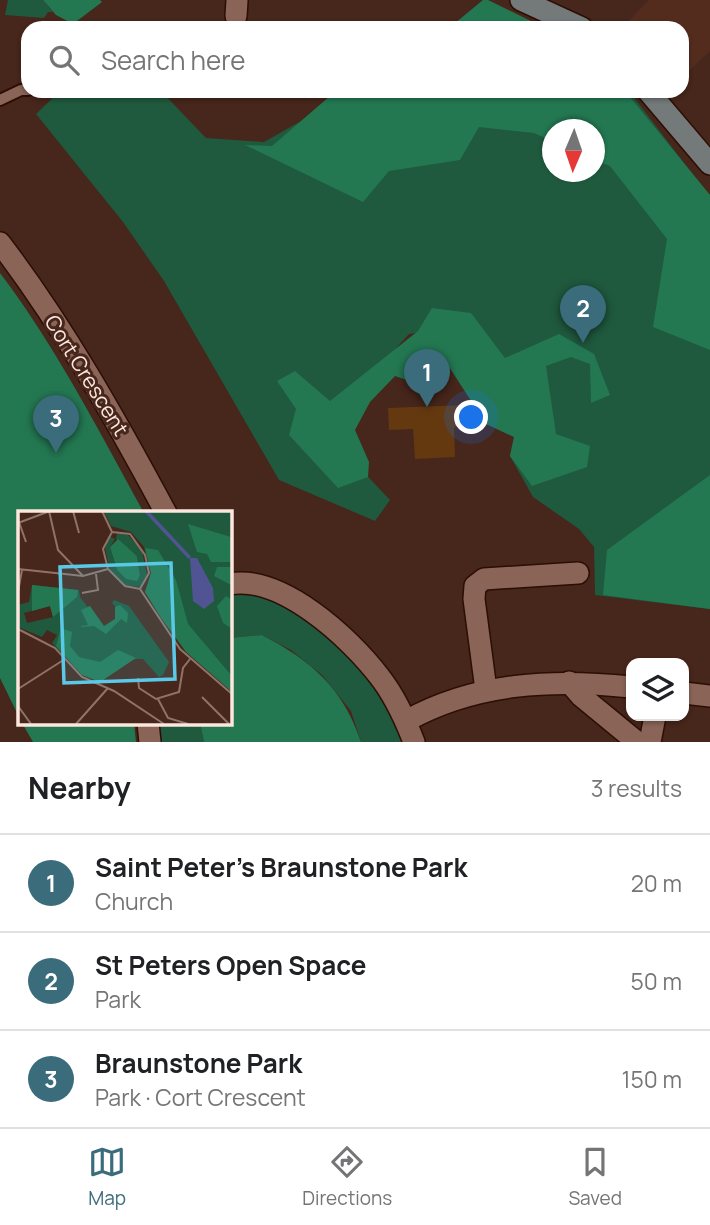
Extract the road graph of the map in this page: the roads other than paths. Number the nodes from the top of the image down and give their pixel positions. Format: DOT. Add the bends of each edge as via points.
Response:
graph roads {
  1 [pos="521,0"];
  2 [pos="567,21"];
  3 [pos="21,89"];
  4 [pos="655,98"];
  5 [pos="0,100"];
  6 [pos="707,153"];
  7 [pos="0,243"];
  8 [pos="165,511"];
  9 [pos="578,573"];
  10 [pos="231,584"];
  11 [pos="569,682"];
  12 [pos="626,687"];
  13 [pos="486,690"];
  14 [pos="689,694"];
  15 [pos="710,696"];
  16 [pos="406,721"];
  17 [pos="655,721"];
  18 [pos="148,724"];
  19 [pos="150,742"];
  20 [pos="414,742"];
  21 [pos="637,742"];
  22 [pos="650,742"];
  1 -- 2 [label="street"];
  3 -- 5 [label="lane"];
  4 -- 6 [label="street"];
  7 -- 8 [label="street, Cort Crescent" via="69,344"];
  9 -- 13 [label="street" via="484,579 475,586"];
  10 -- 16 [label="street" via="273,590 304,606 345,638 380,676"];
  11 -- 12 [label="street"];
  11 -- 13 [label="street"];
  11 -- 21 [label="street"];
  13 -- 16 [label="street" via="453,698"];
  14 -- 15 [label="street"];
  16 -- 20 [label="street"];
  17 -- 22 [label="street"];
  18 -- 19 [label="street"];
}
